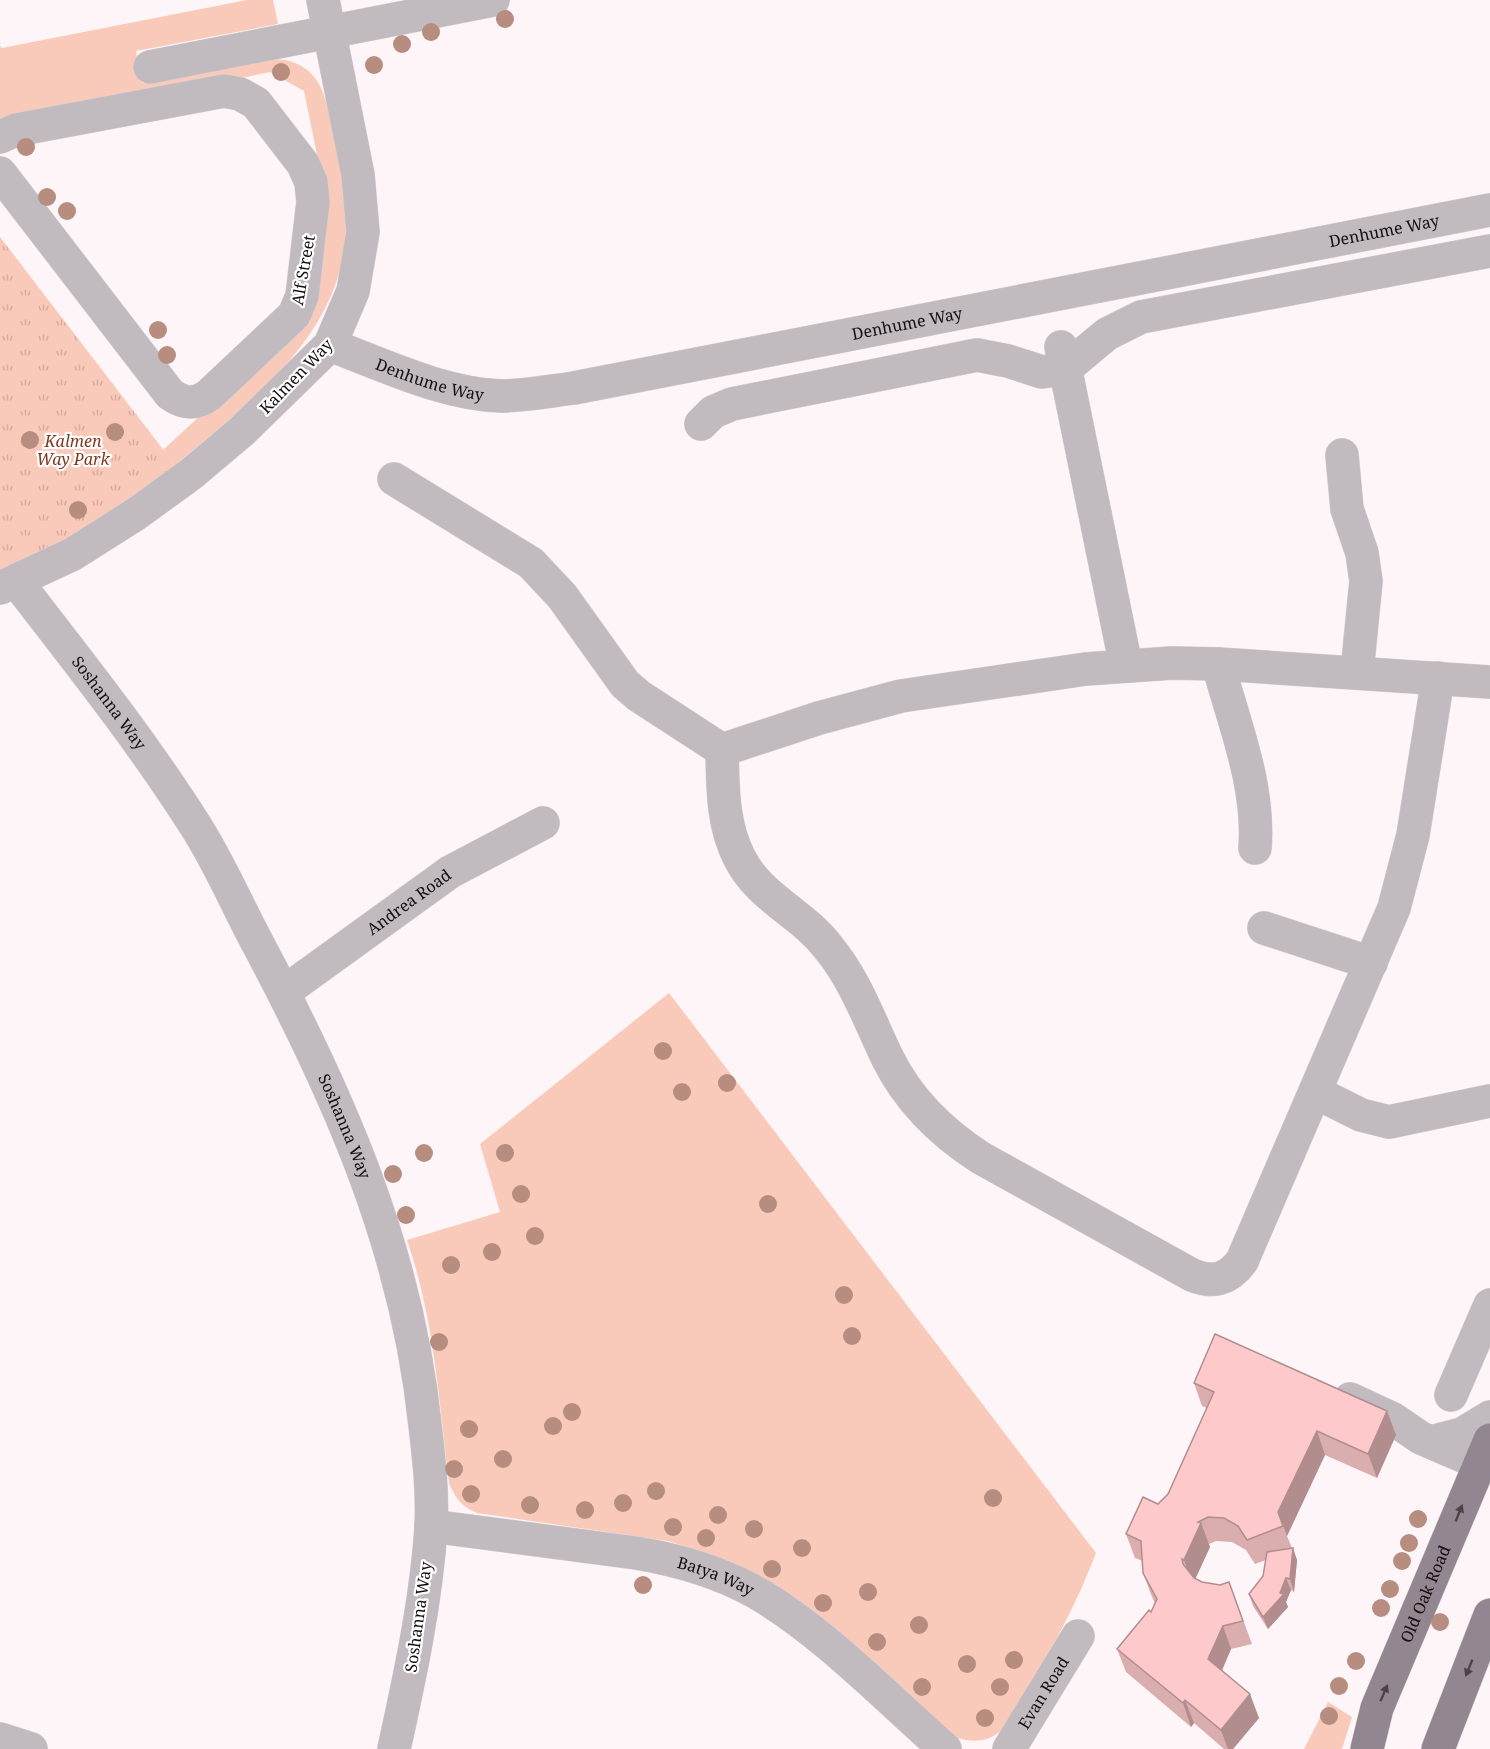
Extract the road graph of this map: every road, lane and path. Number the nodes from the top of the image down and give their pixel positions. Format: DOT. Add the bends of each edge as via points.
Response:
graph roads {
  1 [pos="323,0"];
  2 [pos="493,0"];
  3 [pos="330,32"];
  4 [pos="150,67"];
  5 [pos="0,136"];
  6 [pos="0,173"];
  7 [pos="1490,210"];
  8 [pos="1490,250"];
  9 [pos="330,345"];
  10 [pos="1063,356"];
  11 [pos="700,424"];
  12 [pos="1342,455"];
  13 [pos="394,479"];
  14 [pos="8,585"];
  15 [pos="1218,664"];
  16 [pos="1126,666"];
  17 [pos="1357,672"];
  18 [pos="1438,678"];
  19 [pos="1490,682"];
  20 [pos="722,750"];
  21 [pos="543,823"];
  22 [pos="1255,848"];
  23 [pos="1264,928"];
  24 [pos="1371,963"];
  25 [pos="284,992"];
  26 [pos="1315,1092"];
  27 [pos="1490,1101"];
  28 [pos="1490,1305"];
  29 [pos="1320,1386"];
  30 [pos="1451,1395"];
  31 [pos="1490,1417"];
  32 [pos="1426,1440"];
  33 [pos="1486,1456"];
  34 [pos="431,1526"];
  35 [pos="1490,1615"];
  36 [pos="1078,1636"];
  37 [pos="0,1739"];
  38 [pos="1443,1740"];
  39 [pos="31,1749"];
  40 [pos="394,1749"];
  41 [pos="945,1749"];
  42 [pos="1009,1749"];
  43 [pos="1367,1749"];
  1 -- 3 [label="street, Kalmen Way"];
  2 -- 3 [label="street"];
  3 -- 4 [label="street"];
  3 -- 9 [label="street, Kalmen Way" via="358,175 363,232 353,291"];
  5 -- 6 [label="street, Alf Street" via="224,91 249,98 303,164 311,182 313,202 300,303 290,319 209,395 195,402 178,400"];
  7 -- 9 [label="street, Denhume Way" via="573,388 523,394 469,392"];
  8 -- 10 [label="street" via="1141,317"];
  9 -- 14 [label="street, Kalmen Way" via="242,431 190,474 105,534"];
  10 -- 11 [label="street" via="1042,372 977,355 732,404 713,412"];
  10 -- 16 [label="street"];
  12 -- 17 [label="street" via="1347,509 1362,554 1366,581"];
  13 -- 20 [label="street" via="531,563 562,596 625,684"];
  14 -- 25 [label="street, Soshanna Way" via="112,704 196,827"];
  15 -- 16 [label="street"];
  15 -- 17 [label="street"];
  15 -- 22 [label="street" via="1252,790 1257,822"];
  16 -- 20 [label="street" via="901,696"];
  17 -- 18 [label="street"];
  18 -- 19 [label="street"];
  18 -- 24 [label="street" via="1406,863 1394,908"];
  20 -- 26 [label="street" via="726,823 745,868 761,890 826,944 852,981 903,1086 937,1125 981,1158 1192,1275 1217,1279 1227,1276 1242,1261"];
  21 -- 25 [label="street, Andrea Road" via="450,872"];
  23 -- 24 [label="street"];
  24 -- 26 [label="street"];
  25 -- 34 [label="street, Soshanna Way" via="353,1141 396,1265 422,1394"];
  26 -- 27 [label="street" via="1361,1115 1389,1122"];
  28 -- 30 [label="street"];
  29 -- 32 [label="street" via="1393,1419"];
  31 -- 32 [label="street" via="1462,1434"];
  32 -- 33 [label="street"];
  43 -- 33 [label="main road, Old Oak Road, one-way" via="1377,1708"];
  34 -- 40 [label="street, Soshanna Way" via="411,1671"];
  34 -- 41 [label="street, Batya Way" via="646,1554 727,1578 775,1604 810,1630"];
  35 -- 38 [label="main road, one-way"];
  36 -- 42 [label="street, Evan Road"];
  37 -- 39 [label="street"];
}
